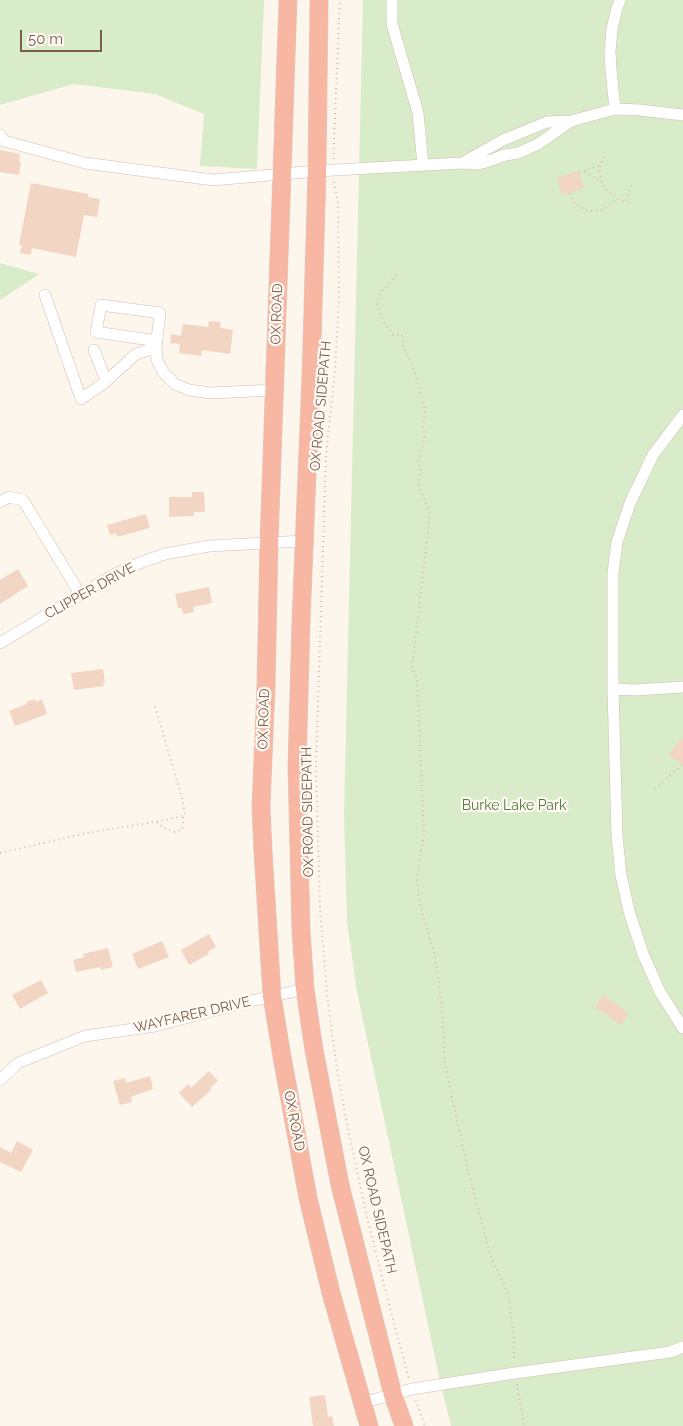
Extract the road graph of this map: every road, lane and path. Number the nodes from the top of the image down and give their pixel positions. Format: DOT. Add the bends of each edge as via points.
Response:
graph roads {
  1 [pos="288,0"];
  2 [pos="319,0"];
  3 [pos="340,0"];
  4 [pos="392,0"];
  5 [pos="620,0"];
  6 [pos="616,109"];
  7 [pos="683,116"];
  8 [pos="567,123"];
  9 [pos="0,135"];
  10 [pos="334,157"];
  11 [pos="604,157"];
  12 [pos="462,163"];
  13 [pos="423,165"];
  14 [pos="600,165"];
  15 [pos="316,171"];
  16 [pos="585,171"];
  17 [pos="579,173"];
  18 [pos="282,174"];
  19 [pos="602,183"];
  20 [pos="631,184"];
  21 [pos="334,186"];
  22 [pos="570,193"];
  23 [pos="618,199"];
  24 [pos="396,275"];
  25 [pos="45,295"];
  26 [pos="156,345"];
  27 [pos="94,350"];
  28 [pos="106,381"];
  29 [pos="274,390"];
  30 [pos="683,415"];
  31 [pos="0,502"];
  32 [pos="304,541"];
  33 [pos="268,543"];
  34 [pos="80,594"];
  35 [pos="0,643"];
  36 [pos="683,687"];
  37 [pos="613,689"];
  38 [pos="154,703"];
  39 [pos="683,764"];
  40 [pos="655,789"];
  41 [pos="183,816"];
  42 [pos="156,822"];
  43 [pos="0,853"];
  44 [pos="305,989"];
  45 [pos="272,996"];
  46 [pos="683,1028"];
  47 [pos="0,1080"];
  48 [pos="683,1347"];
  49 [pos="515,1373"];
  50 [pos="412,1390"];
  51 [pos="393,1395"];
  52 [pos="362,1403"];
  53 [pos="370,1426"];
  54 [pos="404,1426"];
  55 [pos="425,1426"];
  56 [pos="524,1426"];
  1 -- 18 [label="highway, OX ROAD"];
  2 -- 15 [label="highway"];
  3 -- 10 [label="path"];
  4 -- 13 [label="street" via="392,24 418,113"];
  5 -- 6 [label="street" via="610,52"];
  6 -- 7 [label="street"];
  6 -- 8 [label="street"];
  8 -- 12 [label="street" via="548,122 503,140"];
  8 -- 12 [label="street" via="543,142 518,153 478,164"];
  9 -- 18 [label="street" via="4,141 85,163 213,180"];
  11 -- 14 [label="path"];
  12 -- 13 [label="street"];
  13 -- 15 [label="street"];
  14 -- 16 [label="path"];
  14 -- 19 [label="path"];
  15 -- 18 [label="street"];
  15 -- 32 [label="highway"];
  16 -- 17 [label="path"];
  16 -- 19 [label="path"];
  18 -- 29 [label="highway, OX ROAD"];
  19 -- 23 [label="path"];
  20 -- 23 [label="path" via="626,202"];
  21 -- 50 [label="path, OX ROAD SIDEPATH" via="338,204 339,297 326,455 316,765 320,908 326,994 346,1119 367,1218"];
  22 -- 23 [label="path" via="576,205 587,211 604,209"];
  24 -- 49 [label="path" via="381,292 377,304 393,335 402,335 425,410 424,438 418,460 422,469 418,482 430,516 412,667 417,680 424,835 418,879 420,905 435,956 445,1064 468,1170 490,1254 508,1293"];
  25 -- 28 [label="street" via="81,399"];
  26 -- 26 [label="street" via="96,332 101,305 160,313"];
  26 -- 28 [label="street" via="136,354"];
  26 -- 29 [label="street" via="156,360 163,372 175,384 189,390 211,393"];
  27 -- 28 [label="street"];
  29 -- 33 [label="highway, OX ROAD"];
  30 -- 37 [label="street" via="653,455 630,503 618,542 613,574"];
  31 -- 34 [label="street" via="8,497 23,500"];
  32 -- 33 [label="street, CLIPPER DRIVE"];
  32 -- 44 [label="highway" via="297,766"];
  33 -- 34 [label="street, CLIPPER DRIVE" via="209,546 165,554 115,574"];
  33 -- 45 [label="highway, OX ROAD" via="260,807"];
  34 -- 35 [label="street, CLIPPER DRIVE"];
  36 -- 37 [label="street"];
  37 -- 46 [label="street" via="621,875 643,954 660,992"];
  38 -- 41 [label="path" via="182,798"];
  39 -- 40 [label="path"];
  41 -- 42 [label="path"];
  41 -- 42 [label="path" via="182,830 175,832"];
  42 -- 43 [label="path" via="87,833"];
  44 -- 45 [label="street, WAYFARER DRIVE"];
  44 -- 51 [label="highway" via="340,1185"];
  45 -- 47 [label="street, WAYFARER DRIVE" via="155,1026 85,1036 18,1063"];
  45 -- 52 [label="highway, OX ROAD" via="308,1198"];
  48 -- 49 [label="street" via="670,1352"];
  49 -- 50 [label="street"];
  49 -- 56 [label="path"];
  50 -- 51 [label="street"];
  50 -- 55 [label="path, OX ROAD SIDEPATH"];
  51 -- 52 [label="street"];
  51 -- 54 [label="highway"];
  52 -- 53 [label="highway, OX ROAD"];
}
